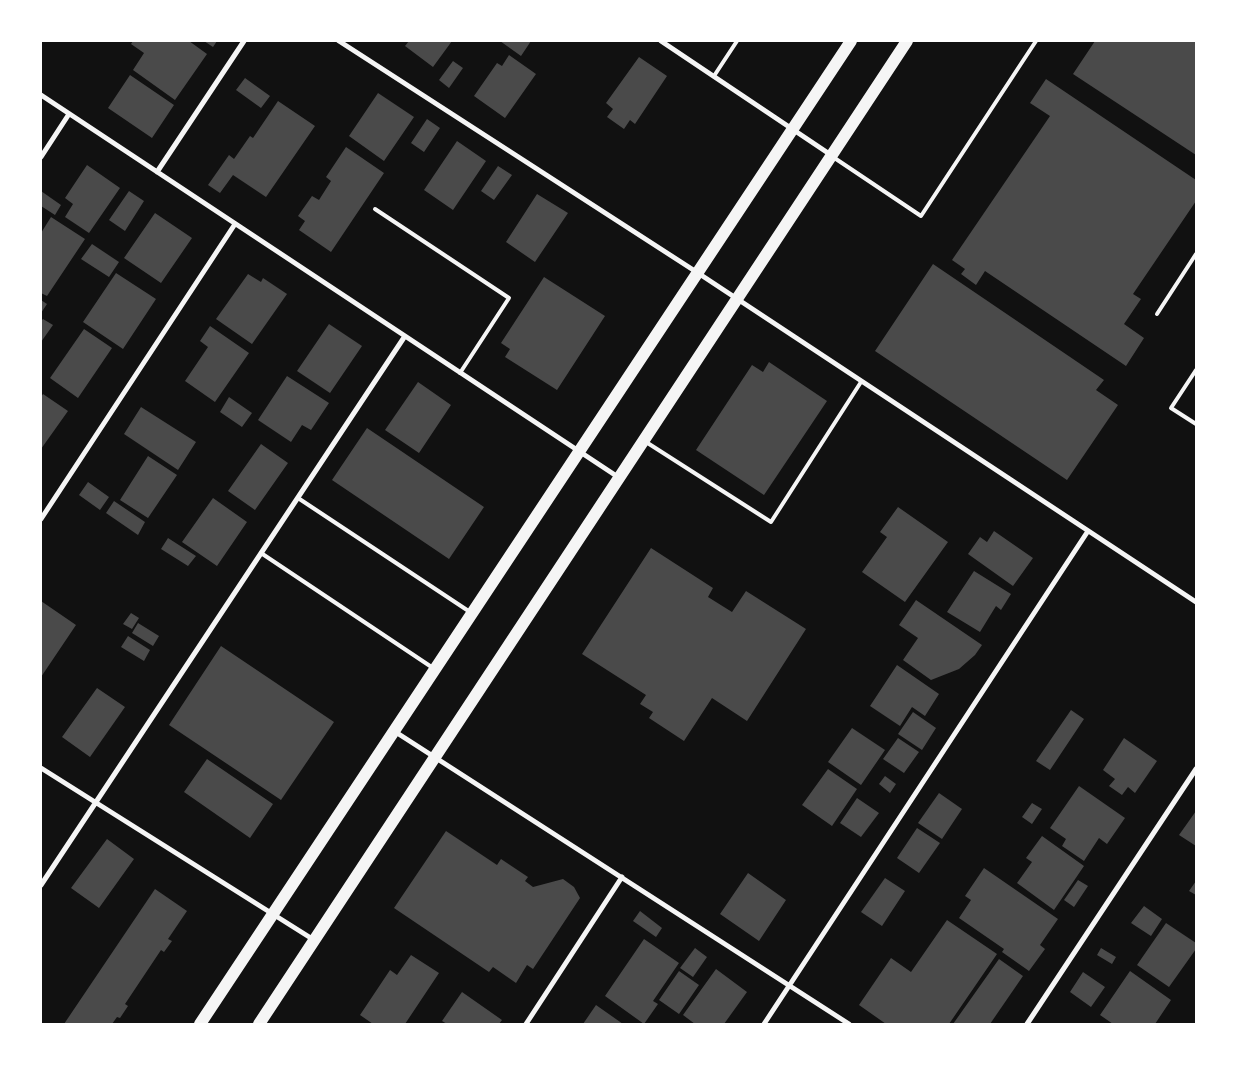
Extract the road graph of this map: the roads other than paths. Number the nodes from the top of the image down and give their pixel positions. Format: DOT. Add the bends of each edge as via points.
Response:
graph roads {
  1 [pos="244,41"];
  2 [pos="339,41"];
  3 [pos="661,41"];
  4 [pos="737,41"];
  5 [pos="851,41"];
  6 [pos="907,41"];
  7 [pos="1036,41"];
  8 [pos="714,76"];
  9 [pos="41,95"];
  10 [pos="69,114"];
  11 [pos="793,130"];
  12 [pos="832,156"];
  13 [pos="41,157"];
  14 [pos="157,172"];
  15 [pos="375,209"];
  16 [pos="235,224"];
  17 [pos="1196,254"];
  18 [pos="698,273"];
  19 [pos="738,301"];
  20 [pos="1157,314"];
  21 [pos="405,336"];
  22 [pos="1196,370"];
  23 [pos="460,373"];
  24 [pos="861,382"];
  25 [pos="1196,424"];
  26 [pos="645,441"];
  27 [pos="580,451"];
  28 [pos="620,478"];
  29 [pos="298,498"];
  30 [pos="41,519"];
  31 [pos="1088,531"];
  32 [pos="262,553"];
  33 [pos="1196,602"];
  34 [pos="472,614"];
  35 [pos="434,669"];
  36 [pos="394,731"];
  37 [pos="434,758"];
  38 [pos="41,768"];
  39 [pos="1196,769"];
  40 [pos="96,804"];
  41 [pos="622,877"];
  42 [pos="41,885"];
  43 [pos="272,914"];
  44 [pos="314,940"];
  45 [pos="790,984"];
  46 [pos="200,1024"];
  47 [pos="259,1024"];
  48 [pos="526,1024"];
  49 [pos="764,1024"];
  50 [pos="849,1024"];
  51 [pos="1027,1024"];
  1 -- 14 [label="street"];
  2 -- 18 [label="street"];
  3 -- 8 [label="street"];
  4 -- 8 [label="lane"];
  5 -- 11 [label="main road"];
  6 -- 12 [label="main road"];
  7 -- 12 [label="lane" via="921,216"];
  8 -- 11 [label="street"];
  9 -- 10 [label="street"];
  10 -- 13 [label="street"];
  10 -- 14 [label="street"];
  11 -- 12 [label="street"];
  11 -- 18 [label="main road"];
  12 -- 19 [label="main road"];
  14 -- 16 [label="street"];
  15 -- 23 [label="lane" via="508,298"];
  16 -- 21 [label="street"];
  16 -- 30 [label="street"];
  17 -- 20 [label="lane"];
  18 -- 19 [label="street"];
  18 -- 27 [label="main road"];
  19 -- 24 [label="street"];
  19 -- 26 [label="main road"];
  21 -- 23 [label="street"];
  21 -- 29 [label="street"];
  22 -- 25 [label="lane" via="1171,408"];
  23 -- 27 [label="street"];
  24 -- 26 [label="lane" via="771,522"];
  24 -- 31 [label="street"];
  26 -- 28 [label="main road"];
  27 -- 28 [label="street"];
  27 -- 34 [label="main road"];
  28 -- 37 [label="main road"];
  29 -- 32 [label="street"];
  29 -- 34 [label="lane"];
  31 -- 33 [label="street"];
  31 -- 45 [label="street"];
  32 -- 35 [label="lane"];
  32 -- 40 [label="street"];
  34 -- 35 [label="main road"];
  35 -- 36 [label="main road"];
  36 -- 37 [label="street"];
  36 -- 43 [label="main road"];
  37 -- 41 [label="street"];
  37 -- 44 [label="main road"];
  38 -- 40 [label="street"];
  39 -- 51 [label="street"];
  40 -- 42 [label="street"];
  40 -- 43 [label="street"];
  41 -- 45 [label="street"];
  41 -- 48 [label="street"];
  43 -- 44 [label="street"];
  43 -- 46 [label="main road"];
  44 -- 47 [label="main road"];
  45 -- 49 [label="street"];
  45 -- 50 [label="street"];
}
